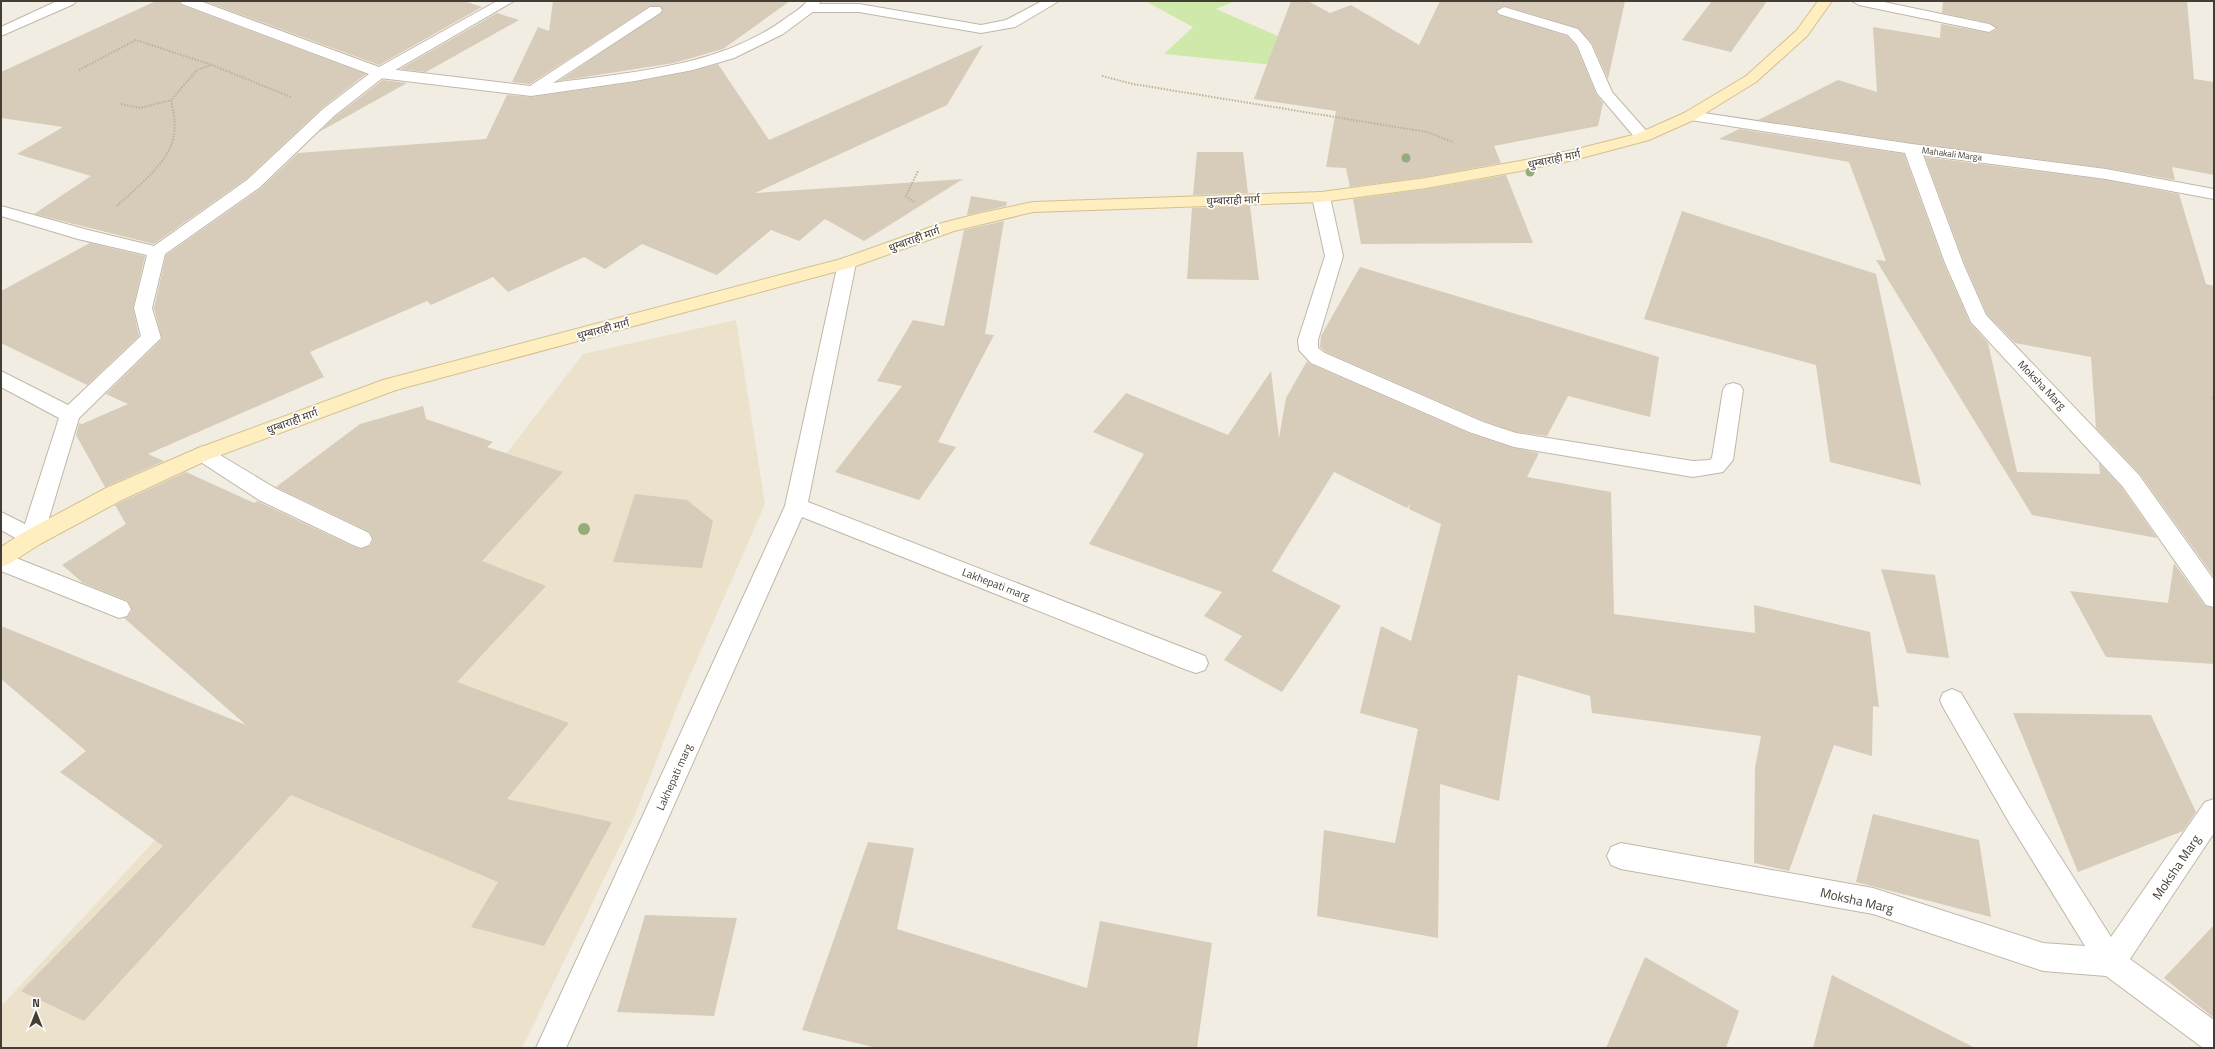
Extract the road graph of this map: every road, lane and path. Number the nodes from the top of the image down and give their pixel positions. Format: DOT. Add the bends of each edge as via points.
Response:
graph roads {
  1 [pos="69,1"];
  2 [pos="187,1"];
  3 [pos="507,1"];
  4 [pos="1052,1"];
  5 [pos="1825,1"];
  6 [pos="1859,1"];
  7 [pos="812,5"];
  8 [pos="655,10"];
  9 [pos="1504,11"];
  10 [pos="1989,28"];
  11 [pos="1,32"];
  12 [pos="212,65"];
  13 [pos="79,70"];
  14 [pos="380,73"];
  15 [pos="1102,76"];
  16 [pos="531,91"];
  17 [pos="171,100"];
  18 [pos="121,104"];
  19 [pos="329,112"];
  20 [pos="1690,116"];
  21 [pos="1643,137"];
  22 [pos="1455,142"];
  23 [pos="1912,148"];
  24 [pos="2214,194"];
  25 [pos="1321,197"];
  26 [pos="1,211"];
  27 [pos="84,235"];
  28 [pos="157,252"];
  29 [pos="847,263"];
  30 [pos="1,378"];
  31 [pos="1733,390"];
  32 [pos="70,415"];
  33 [pos="203,454"];
  34 [pos="796,506"];
  35 [pos="1,520"];
  36 [pos="32,538"];
  37 [pos="361,539"];
  38 [pos="1,559"];
  39 [pos="2214,598"];
  40 [pos="119,609"];
  41 [pos="1196,663"];
  42 [pos="1952,700"];
  43 [pos="2214,811"];
  44 [pos="1622,856"];
  45 [pos="2112,962"];
  46 [pos="2214,1038"];
  47 [pos="551,1048"];
  1 -- 11 [label="street"];
  2 -- 14 [label="street"];
  3 -- 14 [label="street"];
  4 -- 7 [label="street" via="1010,24 981,29 858,8"];
  5 -- 20 [label="main road, धुम्बाराही मार्ग" via="1802,33 1751,79"];
  6 -- 10 [label="street"];
  7 -- 16 [label="street" via="778,31 729,55 694,65 635,76"];
  8 -- 16 [label="street"];
  9 -- 21 [label="street" via="1573,32 1584,44 1605,93"];
  12 -- 13 [label="path" via="136,40"];
  12 -- 17 [label="path" via="197,70"];
  12 -- 19 [label="path"];
  14 -- 16 [label="street"];
  14 -- 19 [label="street"];
  15 -- 22 [label="path" via="1133,84 1427,132"];
  17 -- 18 [label="path" via="140,108"];
  17 -- 27 [label="path" via="175,118 172,144 147,178"];
  19 -- 28 [label="street" via="252,184"];
  20 -- 21 [label="main road, धुम्बाराही मार्ग"];
  20 -- 23 [label="street, Mahakali Marga"];
  21 -- 25 [label="main road, धुम्बाराही मार्ग" via="1574,155 1512,167 1426,183"];
  23 -- 24 [label="street, Mahakali Marga" via="2106,174"];
  23 -- 39 [label="street, Moksha Marg" via="1954,262 1978,318 2131,481"];
  25 -- 29 [label="main road, धुम्बाराही मार्ग" via="1033,207 948,227"];
  25 -- 31 [label="street" via="1334,256 1308,340 1309,350 1318,358 1476,427 1514,440 1693,469 1716,467 1722,460"];
  26 -- 27 [label="street"];
  27 -- 28 [label="street"];
  28 -- 32 [label="street" via="143,308 151,338"];
  29 -- 33 [label="main road, धुम्बाराही मार्ग" via="390,385"];
  29 -- 34 [label="street, Lakhepati marg"];
  30 -- 32 [label="street"];
  32 -- 36 [label="street"];
  33 -- 36 [label="main road, धुम्बाराही मार्ग" via="114,494"];
  33 -- 37 [label="street" via="267,494"];
  34 -- 41 [label="street, Lakhepati marg"];
  34 -- 47 [label="street, Lakhepati marg"];
  35 -- 36 [label="street"];
  36 -- 38 [label="main road, धुम्बाराही मार्ग"];
  38 -- 40 [label="street"];
  42 -- 45 [label="street" via="2019,815"];
  43 -- 45 [label="street, Moksha Marg"];
  44 -- 45 [label="street, Moksha Marg" via="1873,902 2043,957"];
  45 -- 46 [label="street"];
}
